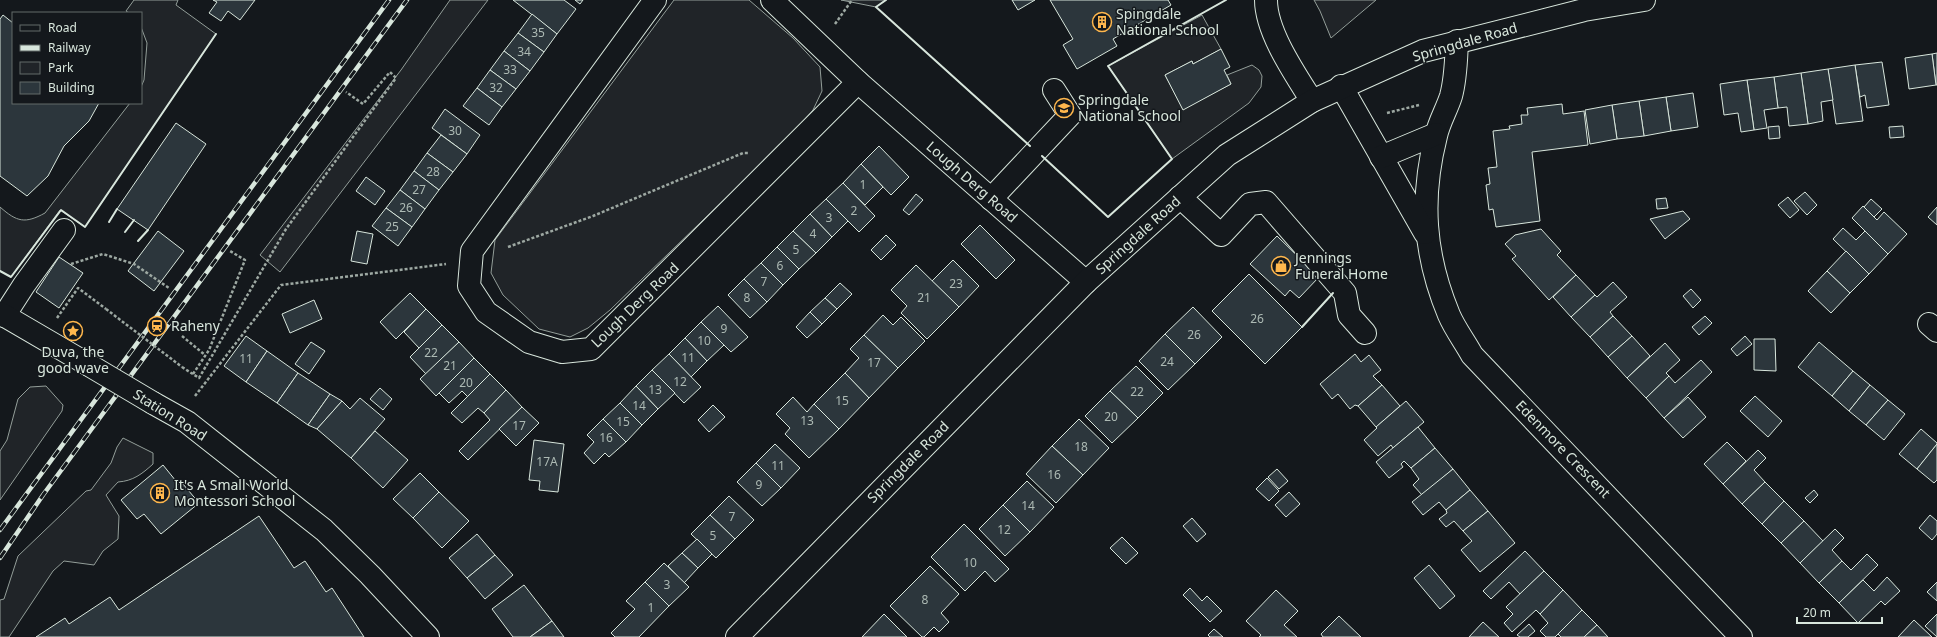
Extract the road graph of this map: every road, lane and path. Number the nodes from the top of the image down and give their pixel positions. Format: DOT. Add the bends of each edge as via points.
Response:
graph roads {
  1 [pos="655,0"];
  2 [pos="772,0"];
  3 [pos="1266,0"];
  4 [pos="1644,0"];
  5 [pos="1457,41"];
  6 [pos="858,82"];
  7 [pos="1341,86"];
  8 [pos="1054,90"];
  9 [pos="346,92"];
  10 [pos="1450,97"];
  11 [pos="1312,101"];
  12 [pos="1362,123"];
  13 [pos="1436,134"];
  14 [pos="1381,157"];
  15 [pos="1180,197"];
  16 [pos="991,199"];
  17 [pos="64,230"];
  18 [pos="1427,236"];
  19 [pos="230,251"];
  20 [pos="71,265"];
  21 [pos="1086,282"];
  22 [pos="169,288"];
  23 [pos="106,309"];
  24 [pos="2,315"];
  25 [pos="1365,333"];
  26 [pos="182,336"];
  27 [pos="205,356"];
  28 [pos="193,374"];
  29 [pos="428,637"];
  30 [pos="737,637"];
  31 [pos="1741,637"];
  1 -- 6 [label="street, Lough Derg Road" via="472,251 469,286 477,299 486,312 529,342 562,352 591,349"];
  2 -- 6 [label="street, Lough Derg Road"];
  3 -- 11 [label="street" via="1274,33"];
  4 -- 5 [label="street, Springdale Road" via="1584,10"];
  5 -- 7 [label="street, Springdale Road" via="1423,51"];
  5 -- 10 [label="street, Edenmore Crescent" via="1455,80"];
  6 -- 16 [label="street, Lough Derg Road"];
  7 -- 11 [label="street, Springdale Road"];
  7 -- 12 [label="street, Edenmore Crescent"];
  8 -- 16 [label="street" via="1070,115"];
  9 -- 28 [label="path" via="363,104 390,72 396,78 286,229 199,378"];
  10 -- 12 [label="path" via="1376,116"];
  10 -- 13 [label="street, Edenmore Crescent"];
  11 -- 15 [label="street, Springdale Road" via="1227,155"];
  12 -- 14 [label="street, Edenmore Crescent"];
  13 -- 14 [label="street"];
  13 -- 18 [label="street, Edenmore Crescent" via="1429,164"];
  14 -- 18 [label="street, Edenmore Crescent"];
  15 -- 21 [label="street, Springdale Road"];
  15 -- 25 [label="street" via="1221,235 1250,204 1266,202 1345,293 1349,315"];
  16 -- 21 [label="street, Lough Derg Road"];
  17 -- 24 [label="street"];
  18 -- 31 [label="street, Edenmore Crescent" via="1435,275 1450,316 1472,354"];
  19 -- 27 [label="path" via="245,260"];
  20 -- 22 [label="path" via="103,254 134,264"];
  21 -- 30 [label="street, Springdale Road"];
  23 -- 28 [label="path, bridge"];
  24 -- 29 [label="street, Station Road, bridge" via="187,422 324,530"];
  26 -- 27 [label="path"];
  27 -- 28 [label="path"];
}
